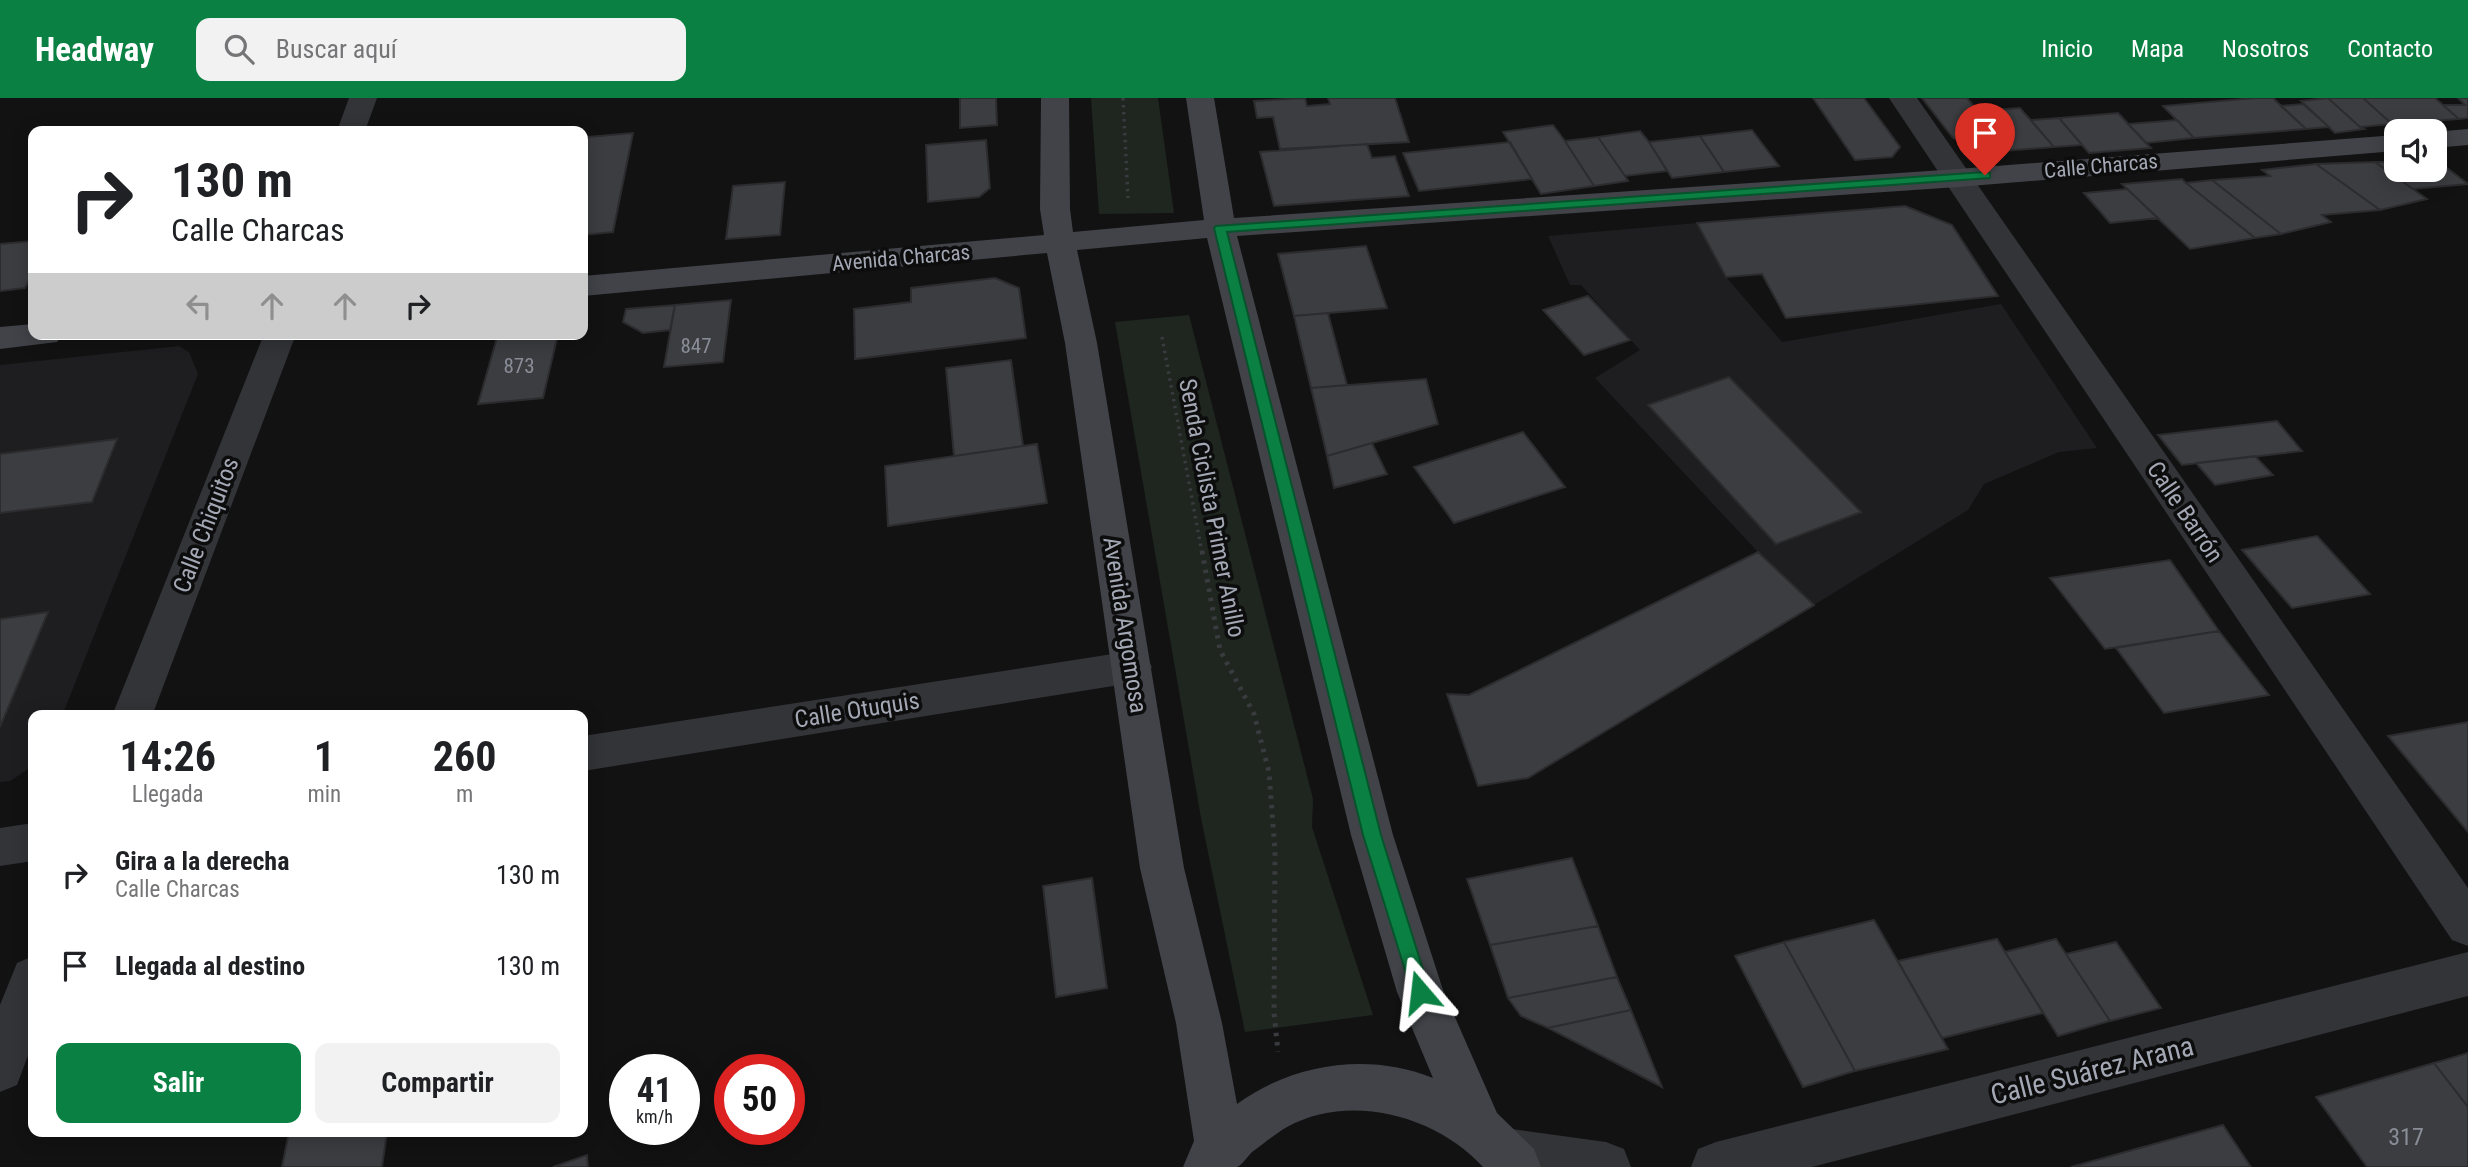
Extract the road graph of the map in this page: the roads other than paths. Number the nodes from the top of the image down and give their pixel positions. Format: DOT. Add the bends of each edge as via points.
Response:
graph roads {
  1 [pos="363,98"];
  2 [pos="1055,98"];
  3 [pos="1200,98"];
  4 [pos="1903,98"];
  5 [pos="353,126"];
  6 [pos="2468,137"];
  7 [pos="2447,139"];
  8 [pos="2384,144"];
  9 [pos="1958,178"];
  10 [pos="1058,227"];
  11 [pos="1220,228"];
  12 [pos="588,286"];
  13 [pos="28,336"];
  14 [pos="0,338"];
  15 [pos="278,340"];
  16 [pos="1132,667"];
  17 [pos="134,710"];
  18 [pos="588,753"];
  19 [pos="28,843"];
  20 [pos="0,847"];
  21 [pos="2468,925"];
  22 [pos="2468,974"];
  23 [pos="28,992"];
  24 [pos="0,1068"];
  25 [pos="1500,1149"];
  26 [pos="1213,1158"];
  27 [pos="1606,1167"];
  28 [pos="1716,1167"];
  1 -- 5 [label="street"];
  2 -- 10 [label="main road, Avenida Argomosa"];
  3 -- 11 [label="main road"];
  4 -- 9 [label="street, Calle Barrón"];
  6 -- 7 [label="main road"];
  8 -- 9 [label="main road, Calle Charcas"];
  9 -- 11 [label="main road, Calle Charcas"];
  9 -- 21 [label="street, Calle Barrón"];
  10 -- 11 [label="main road, Avenida Charcas"];
  10 -- 12 [label="main road, Avenida Charcas" via="989,251"];
  10 -- 16 [label="main road, Avenida Argomosa"];
  11 -- 25 [label="main road" via="1372,835 1420,992"];
  13 -- 14 [label="main road"];
  15 -- 17 [label="street, Calle Chiquitos"];
  16 -- 18 [label="street, Calle Otuquis"];
  16 -- 26 [label="main road, Avenida Argomosa" via="1162,868 1199,1023"];
  19 -- 20 [label="street"];
  22 -- 28 [label="street, Calle Suárez Arana"];
  23 -- 24 [label="street"];
  25 -- 26 [label="main road" via="1443,1105 1403,1090 1362,1086 1322,1089 1282,1102 1250,1121"];
  25 -- 27 [label="street"];
}
